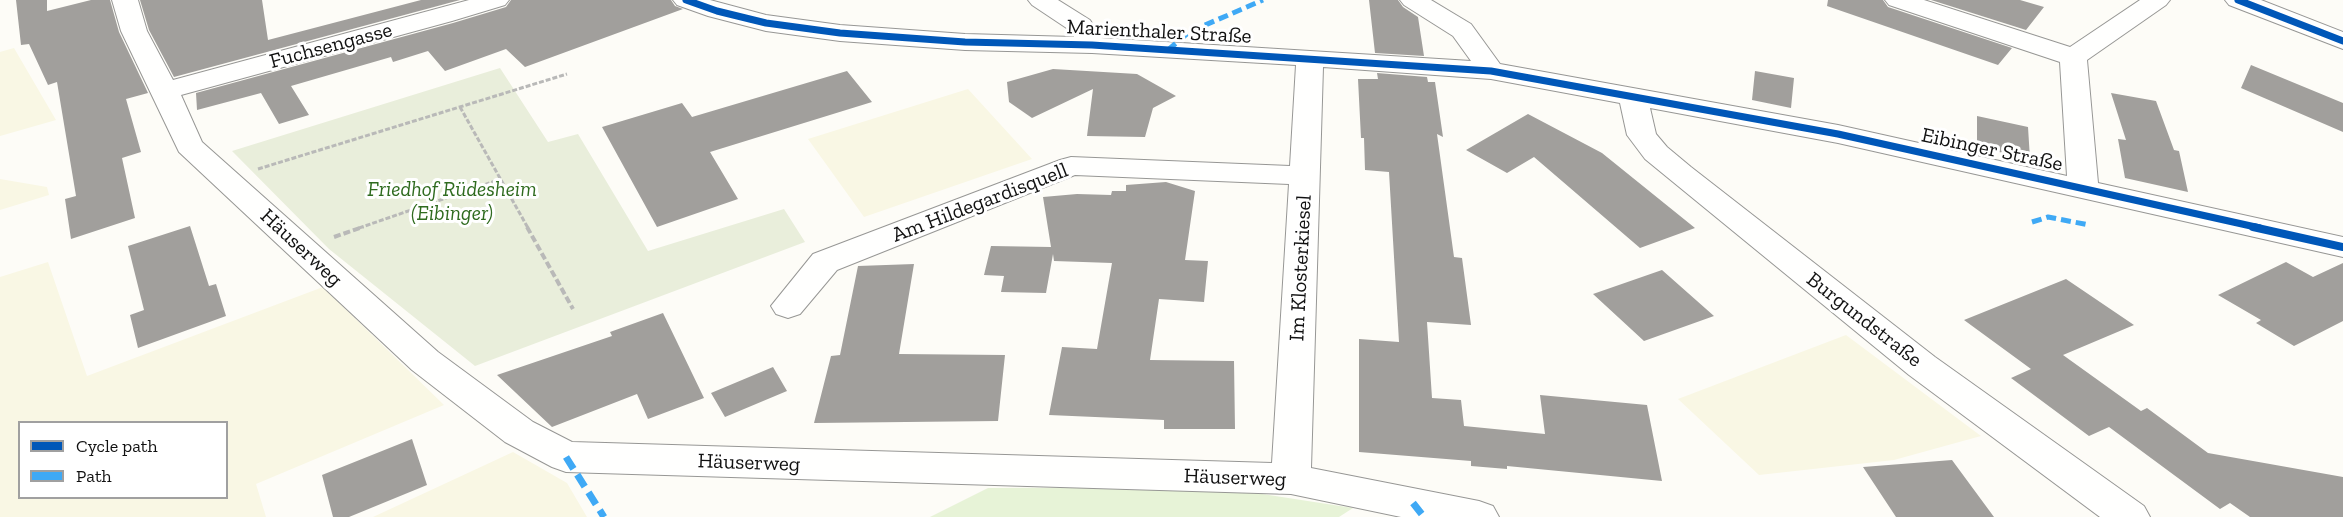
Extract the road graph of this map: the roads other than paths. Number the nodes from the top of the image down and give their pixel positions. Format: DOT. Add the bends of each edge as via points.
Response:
graph roads {
  1 [pos="125,0"];
  2 [pos="496,0"];
  3 [pos="686,0"];
  4 [pos="1041,0"];
  5 [pos="1413,0"];
  6 [pos="1898,0"];
  7 [pos="2157,0"];
  8 [pos="2238,0"];
  9 [pos="2343,41"];
  10 [pos="1092,45"];
  11 [pos="2073,57"];
  12 [pos="1310,58"];
  13 [pos="1491,72"];
  14 [pos="165,91"];
  15 [pos="1632,96"];
  16 [pos="1305,176"];
  17 [pos="2083,188"];
  18 [pos="2343,247"];
  19 [pos="788,306"];
  20 [pos="1291,479"];
  21 [pos="1479,517"];
  22 [pos="2130,517"];
  1 -- 14 [label="street, Häuserweg" via="134,31"];
  2 -- 14 [label="street, Fuchsengasse"];
  3 -- 10 [label="street, Marienthaler Straße" via="765,23 805,29 965,42"];
  4 -- 10 [label="street" via="1081,26"];
  5 -- 13 [label="street" via="1462,30"];
  6 -- 11 [label="street"];
  7 -- 11 [label="street"];
  8 -- 9 [label="street"];
  10 -- 12 [label="street, Marienthaler Straße"];
  11 -- 17 [label="street"];
  12 -- 13 [label="street, Marienthaler Straße"];
  12 -- 16 [label="street, Im Klosterkiesel"];
  13 -- 15 [label="street, Marienthaler Straße"];
  14 -- 20 [label="street, Häuserweg" via="189,146 225,179 425,361 519,432 566,457"];
  15 -- 17 [label="street, Eibinger Straße" via="1838,134"];
  15 -- 22 [label="street, Burgundstraße" via="1642,135 1656,153 1922,366"];
  16 -- 19 [label="street, Am Hildegardisquell" via="1071,166 825,262"];
  16 -- 20 [label="street, Im Klosterkiesel"];
  17 -- 18 [label="street, Eibinger Straße"];
  20 -- 21 [label="street, Häuserweg"];
}
